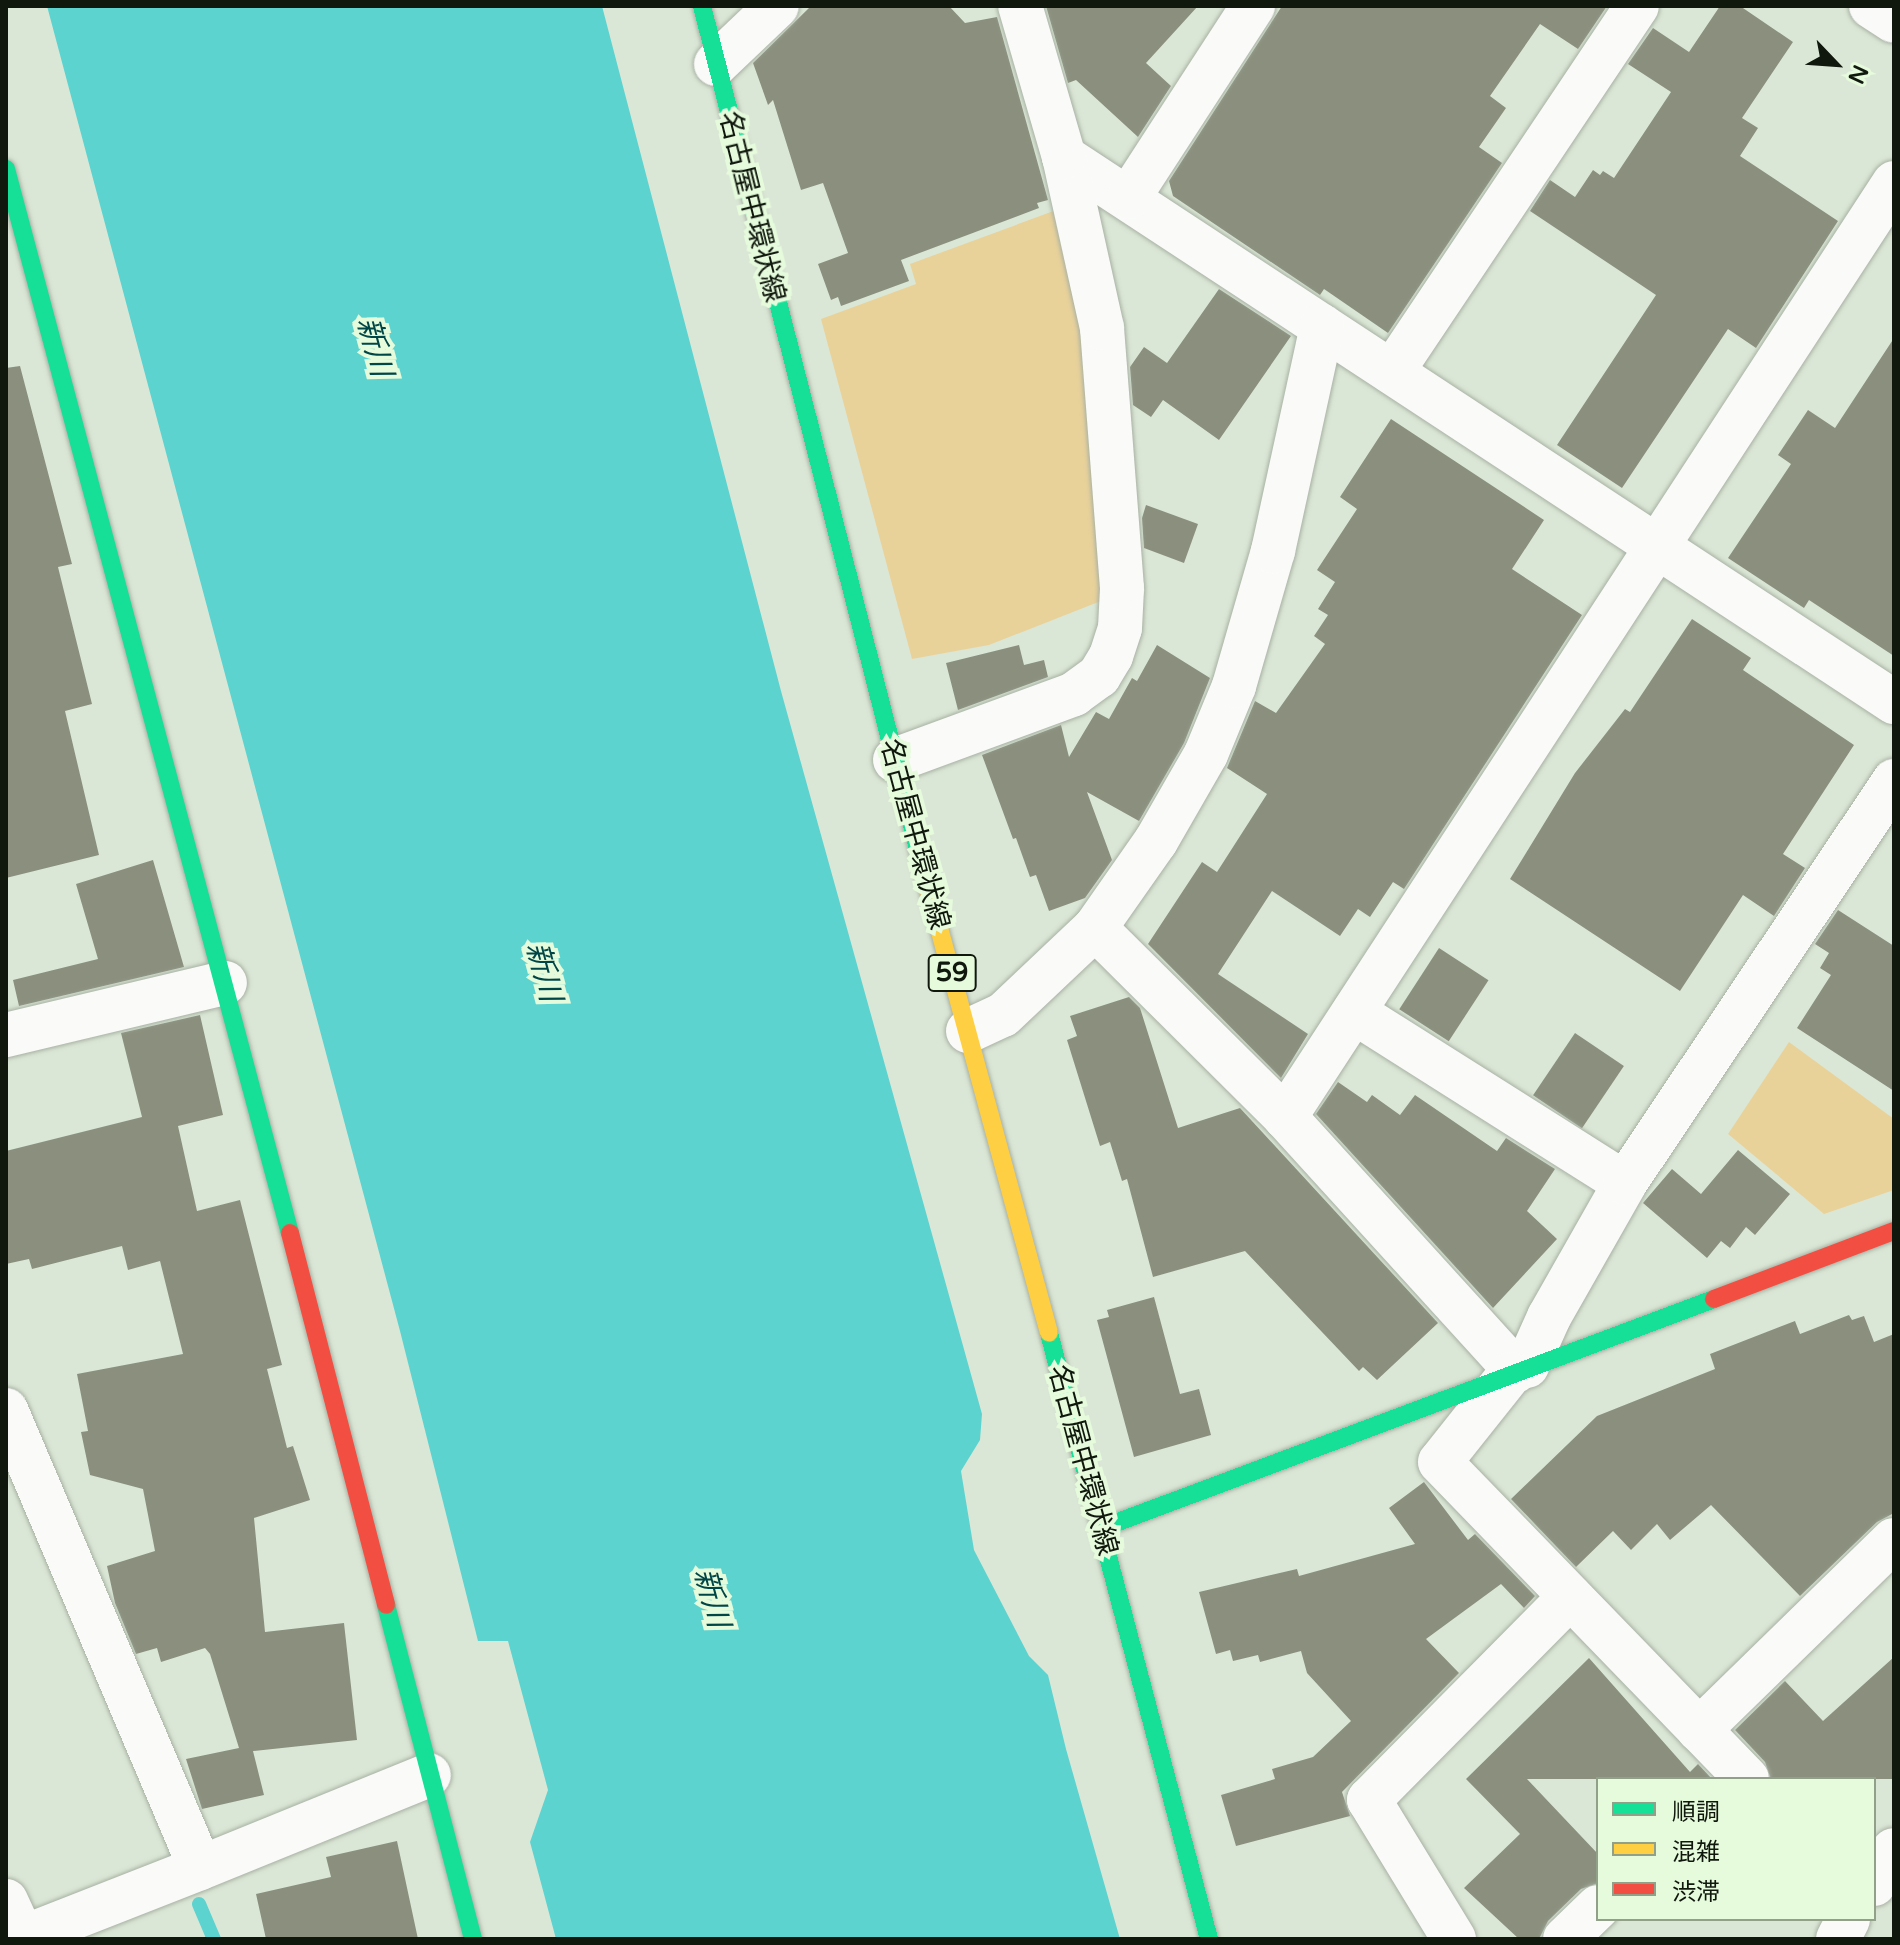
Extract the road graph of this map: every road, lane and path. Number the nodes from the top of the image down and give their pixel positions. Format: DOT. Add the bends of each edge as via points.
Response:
graph roads {
  1 [pos="702,6"];
  2 [pos="777,6"];
  3 [pos="1020,6"];
  4 [pos="1253,6"];
  5 [pos="1637,6"];
  6 [pos="1871,6"];
  7 [pos="1894,21"];
  8 [pos="716,64"];
  9 [pos="1064,157"];
  10 [pos="6,169"];
  11 [pos="1894,183"];
  12 [pos="1129,197"];
  13 [pos="16,246"];
  14 [pos="1322,326"];
  15 [pos="1392,372"];
  16 [pos="1657,548"];
  17 [pos="1894,702"];
  18 [pos="895,760"];
  19 [pos="1894,781"];
  20 [pos="1095,928"];
  21 [pos="225,983"];
  22 [pos="1354,1012"];
  23 [pos="968,1031"];
  24 [pos="6,1035"];
  25 [pos="1285,1117"];
  26 [pos="1625,1183"];
  27 [pos="1894,1231"];
  28 [pos="1518,1370"];
  29 [pos="6,1410"];
  30 [pos="1102,1528"];
  31 [pos="1894,1540"];
  32 [pos="1570,1597"];
  33 [pos="1699,1730"];
  34 [pos="429,1775"];
  35 [pos="1739,1776"];
  36 [pos="1894,1850"];
  37 [pos="200,1868"];
  38 [pos="1876,1881"];
  39 [pos="1876,1903"];
  40 [pos="1596,1909"];
  41 [pos="1894,1912"];
  42 [pos="1847,1921"];
  43 [pos="16,1926"];
  44 [pos="473,1939"];
  45 [pos="1209,1939"];
  46 [pos="1454,1939"];
  47 [pos="1565,1939"];
  48 [pos="1838,1939"];
  1 -- 8 [label="street, 名古屋中環状線 / 59"];
  2 -- 8 [label="street"];
  3 -- 9 [label="street"];
  4 -- 12 [label="street"];
  5 -- 15 [label="street"];
  6 -- 7 [label="street"];
  8 -- 18 [label="street, 名古屋中環状線 / 59"];
  9 -- 12 [label="street"];
  9 -- 18 [label="street" via="1102,328 1122,588 1120,628 1099,676 1074,694"];
  10 -- 13 [label="street"];
  11 -- 16 [label="street"];
  12 -- 14 [label="street"];
  13 -- 21 [label="street"];
  14 -- 15 [label="street"];
  14 -- 20 [label="street" via="1273,551 1234,686 1206,754"];
  15 -- 16 [label="street"];
  16 -- 17 [label="street"];
  16 -- 22 [label="street"];
  18 -- 23 [label="street, 名古屋中環状線 / 59"];
  19 -- 26 [label="street"];
  20 -- 23 [label="street" via="1003,1015"];
  20 -- 25 [label="street"];
  21 -- 24 [label="street"];
  21 -- 34 [label="street"];
  22 -- 25 [label="street"];
  22 -- 26 [label="street"];
  23 -- 30 [label="street, 名古屋中環状線 / 59"];
  25 -- 28 [label="street"];
  26 -- 28 [label="street"];
  27 -- 28 [label="street"];
  28 -- 30 [label="street"];
  28 -- 32 [label="street" via="1440,1462"];
  29 -- 37 [label="street"];
  30 -- 45 [label="street, 名古屋中環状線 / 59"];
  31 -- 33 [label="street"];
  32 -- 33 [label="street"];
  32 -- 46 [label="street" via="1369,1800"];
  33 -- 35 [label="street"];
  34 -- 37 [label="street"];
  34 -- 44 [label="street"];
  36 -- 38 [label="street"];
  37 -- 43 [label="street"];
  39 -- 41 [label="street"];
  40 -- 47 [label="street"];
  42 -- 48 [label="street"];
}
